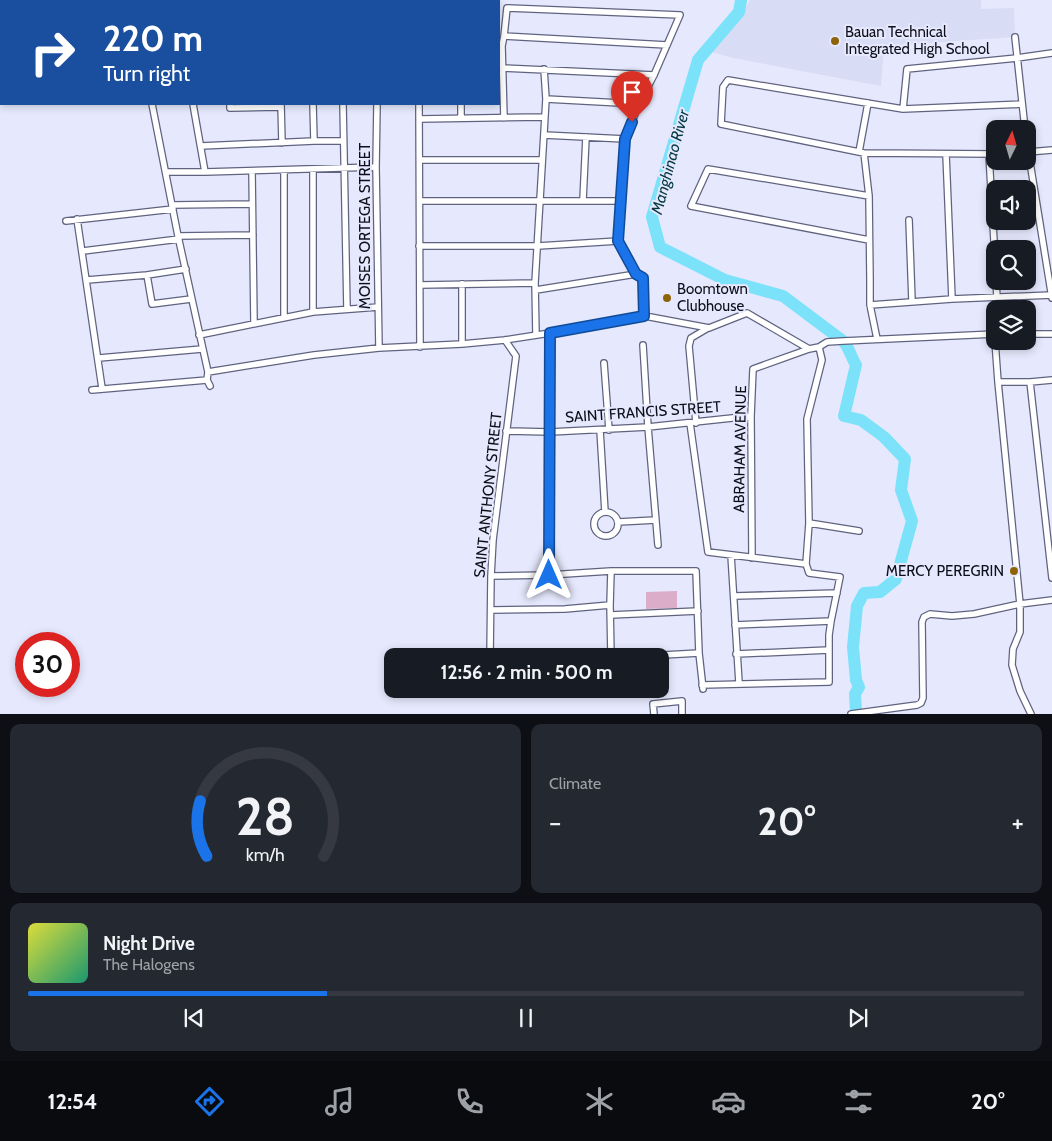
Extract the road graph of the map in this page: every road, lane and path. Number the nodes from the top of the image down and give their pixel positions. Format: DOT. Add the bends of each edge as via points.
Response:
graph roads {
  1 [pos="504,36"];
  2 [pos="1015,37"];
  3 [pos="667,45"];
  4 [pos="500,46"];
  5 [pos="1052,53"];
  6 [pos="1017,58"];
  7 [pos="502,68"];
  8 [pos="544,69"];
  9 [pos="654,75"];
  10 [pos="546,100"];
  11 [pos="868,103"];
  12 [pos="639,104"];
  13 [pos="1022,104"];
  14 [pos="152,105"];
  15 [pos="193,105"];
  16 [pos="230,105"];
  17 [pos="313,105"];
  18 [pos="343,105"];
  19 [pos="377,105"];
  20 [pos="419,105"];
  21 [pos="461,105"];
  22 [pos="281,106"];
  23 [pos="904,110"];
  24 [pos="544,117"];
  25 [pos="461,118"];
  26 [pos="504,118"];
  27 [pos="419,119"];
  28 [pos="1024,120"];
  29 [pos="544,134"];
  30 [pos="586,137"];
  31 [pos="625,139"];
  32 [pos="314,141"];
  33 [pos="343,141"];
  34 [pos="282,143"];
  35 [pos="201,146"];
  36 [pos="1052,150"];
  37 [pos="1036,151"];
  38 [pos="861,152"];
  39 [pos="946,154"];
  40 [pos="986,154"];
  41 [pos="420,160"];
  42 [pos="542,160"];
  43 [pos="376,167"];
  44 [pos="344,168"];
  45 [pos="284,170"];
  46 [pos="313,170"];
  47 [pos="992,170"];
  48 [pos="1031,170"];
  49 [pos="252,171"];
  50 [pos="166,172"];
  51 [pos="205,172"];
  52 [pos="869,196"];
  53 [pos="583,200"];
  54 [pos="420,201"];
  55 [pos="541,201"];
  56 [pos="621,201"];
  57 [pos="252,204"];
  58 [pos="173,207"];
  59 [pos="77,219"];
  60 [pos="909,220"];
  61 [pos="66,221"];
  62 [pos="253,235"];
  63 [pos="179,238"];
  64 [pos="869,240"];
  65 [pos="994,240"];
  66 [pos="618,241"];
  67 [pos="419,246"];
  68 [pos="538,246"];
  69 [pos="83,251"];
  70 [pos="186,269"];
  71 [pos="636,274"];
  72 [pos="147,275"];
  73 [pos="87,280"];
  74 [pos="462,284"];
  75 [pos="420,285"];
  76 [pos="536,287"];
  77 [pos="997,290"];
  78 [pos="1052,297"];
  79 [pos="997,298"];
  80 [pos="192,299"];
  81 [pos="952,299"];
  82 [pos="912,301"];
  83 [pos="870,305"];
  84 [pos="378,307"];
  85 [pos="347,309"];
  86 [pos="313,312"];
  87 [pos="644,316"];
  88 [pos="284,318"];
  89 [pos="254,323"];
  90 [pos="709,328"];
  91 [pos="550,333"];
  92 [pos="1036,334"];
  93 [pos="1052,334"];
  94 [pos="199,335"];
  95 [pos="536,335"];
  96 [pos="986,335"];
  97 [pos="876,339"];
  98 [pos="505,340"];
  99 [pos="462,344"];
  100 [pos="420,346"];
  101 [pos="643,346"];
  102 [pos="819,347"];
  103 [pos="379,348"];
  104 [pos="202,349"];
  105 [pos="809,349"];
  106 [pos="996,350"];
  107 [pos="98,358"];
  108 [pos="604,363"];
  109 [pos="208,372"];
  110 [pos="207,380"];
  111 [pos="1052,380"];
  112 [pos="998,382"];
  113 [pos="1030,382"];
  114 [pos="210,386"];
  115 [pos="102,388"];
  116 [pos="92,390"];
  117 [pos="751,416"];
  118 [pos="693,423"];
  119 [pos="648,427"];
  120 [pos="600,430"];
  121 [pos="608,430"];
  122 [pos="506,431"];
  123 [pos="550,432"];
  124 [pos="605,512"];
  125 [pos="656,520"];
  126 [pos="618,522"];
  127 [pos="809,523"];
  128 [pos="859,531"];
  129 [pos="658,545"];
  130 [pos="730,555"];
  131 [pos="752,558"];
  132 [pos="806,564"];
  133 [pos="611,571"];
  134 [pos="549,575"];
  135 [pos="491,576"];
  136 [pos="1052,578"];
  137 [pos="837,593"];
  138 [pos="734,596"];
  139 [pos="1052,600"];
  140 [pos="1020,604"];
  141 [pos="610,605"];
  142 [pos="491,610"];
  143 [pos="698,611"];
  144 [pos="610,615"];
  145 [pos="831,621"];
  146 [pos="735,625"];
  147 [pos="490,648"];
  148 [pos="612,648"];
  149 [pos="829,650"];
  150 [pos="699,653"];
  151 [pos="736,654"];
  152 [pos="669,655"];
  153 [pos="739,684"];
  154 [pos="851,713"];
  155 [pos="654,714"];
  156 [pos="682,714"];
  157 [pos="1031,714"];
  1 -- 3 [label="street"];
  1 -- 3 [label="street" via="507,8 680,16"];
  1 -- 4 [label="street"];
  2 -- 6 [label="street"];
  3 -- 9 [label="street"];
  4 -- 7 [label="street"];
  5 -- 6 [label="street"];
  6 -- 13 [label="street"];
  6 -- 23 [label="street" via="907,69"];
  7 -- 8 [label="street"];
  7 -- 26 [label="street"];
  8 -- 9 [label="street"];
  8 -- 10 [label="street"];
  9 -- 12 [label="street"];
  10 -- 12 [label="street"];
  10 -- 24 [label="street"];
  11 -- 23 [label="street"];
  11 -- 38 [label="street"];
  11 -- 38 [label="street" via="728,80 723,87 721,124"];
  12 -- 31 [label="street"];
  13 -- 23 [label="street"];
  13 -- 28 [label="street"];
  14 -- 50 [label="street"];
  15 -- 35 [label="street"];
  16 -- 22 [label="street" via="230,108"];
  17 -- 32 [label="street"];
  18 -- 33 [label="street"];
  19 -- 43 [label="street, MOISES ORTEGA STREET"];
  20 -- 27 [label="street"];
  21 -- 25 [label="street"];
  22 -- 34 [label="street"];
  24 -- 26 [label="street"];
  24 -- 29 [label="street"];
  25 -- 26 [label="street"];
  25 -- 27 [label="street"];
  27 -- 41 [label="street"];
  29 -- 30 [label="street"];
  29 -- 42 [label="street"];
  30 -- 31 [label="street"];
  30 -- 53 [label="street"];
  31 -- 56 [label="street"];
  32 -- 33 [label="street"];
  32 -- 34 [label="street"];
  33 -- 44 [label="street"];
  34 -- 35 [label="street"];
  35 -- 51 [label="street"];
  36 -- 37 [label="street"];
  38 -- 39 [label="street"];
  38 -- 52 [label="street"];
  39 -- 40 [label="street"];
  39 -- 81 [label="street"];
  41 -- 42 [label="street"];
  41 -- 54 [label="street"];
  42 -- 55 [label="street"];
  43 -- 44 [label="street"];
  43 -- 84 [label="street, MOISES ORTEGA STREET"];
  44 -- 46 [label="street"];
  44 -- 85 [label="street"];
  45 -- 46 [label="street"];
  45 -- 49 [label="street"];
  45 -- 88 [label="street"];
  46 -- 86 [label="street"];
  47 -- 65 [label="street"];
  48 -- 78 [label="street"];
  49 -- 51 [label="street"];
  49 -- 57 [label="street"];
  50 -- 51 [label="street"];
  50 -- 58 [label="street"];
  52 -- 64 [label="street"];
  52 -- 64 [label="street" via="708,169 691,206"];
  53 -- 55 [label="street"];
  53 -- 56 [label="street"];
  54 -- 55 [label="street"];
  54 -- 67 [label="street"];
  55 -- 68 [label="street"];
  56 -- 66 [label="street"];
  57 -- 58 [label="street"];
  57 -- 62 [label="street"];
  58 -- 59 [label="street"];
  58 -- 63 [label="street"];
  59 -- 61 [label="street"];
  59 -- 69 [label="street"];
  60 -- 82 [label="street"];
  62 -- 63 [label="street"];
  62 -- 89 [label="street"];
  63 -- 69 [label="street"];
  63 -- 70 [label="street"];
  64 -- 83 [label="street"];
  66 -- 68 [label="street"];
  66 -- 71 [label="street"];
  67 -- 68 [label="street"];
  67 -- 75 [label="street"];
  68 -- 76 [label="street"];
  69 -- 73 [label="street"];
  70 -- 72 [label="street"];
  70 -- 80 [label="street"];
  71 -- 76 [label="street"];
  71 -- 87 [label="street" via="643,278"];
  72 -- 73 [label="street"];
  72 -- 80 [label="street" via="152,304"];
  73 -- 107 [label="street"];
  74 -- 75 [label="street"];
  74 -- 76 [label="street"];
  74 -- 99 [label="street"];
  75 -- 100 [label="street"];
  76 -- 95 [label="street"];
  77 -- 79 [label="street"];
  78 -- 79 [label="street"];
  79 -- 81 [label="street"];
  80 -- 94 [label="street"];
  81 -- 82 [label="street"];
  82 -- 83 [label="street"];
  83 -- 97 [label="street"];
  84 -- 85 [label="street"];
  84 -- 103 [label="street, MOISES ORTEGA STREET"];
  85 -- 86 [label="street"];
  86 -- 88 [label="street"];
  87 -- 90 [label="street"];
  87 -- 91 [label="street"];
  88 -- 89 [label="street"];
  89 -- 94 [label="street"];
  90 -- 105 [label="street" via="747,313"];
  90 -- 118 [label="street" via="691,338 689,346"];
  91 -- 95 [label="street"];
  91 -- 123 [label="street"];
  92 -- 93 [label="street"];
  94 -- 104 [label="street"];
  95 -- 98 [label="street"];
  96 -- 97 [label="street"];
  97 -- 102 [label="street" via="827,342"];
  98 -- 99 [label="street"];
  98 -- 122 [label="street, SAINT ANTHONY STREET" via="516,356"];
  99 -- 100 [label="street"];
  100 -- 103 [label="street"];
  101 -- 119 [label="street"];
  102 -- 105 [label="street"];
  102 -- 127 [label="street" via="822,360 807,419"];
  103 -- 109 [label="street"];
  104 -- 107 [label="street"];
  104 -- 109 [label="street"];
  105 -- 117 [label="street, ABRAHAM AVENUE" via="753,369"];
  106 -- 112 [label="street"];
  107 -- 115 [label="street"];
  108 -- 121 [label="street"];
  109 -- 110 [label="street"];
  110 -- 114 [label="street"];
  110 -- 115 [label="street"];
  111 -- 113 [label="street"];
  112 -- 113 [label="street"];
  112 -- 140 [label="street"];
  113 -- 136 [label="street"];
  115 -- 116 [label="street"];
  117 -- 118 [label="street, SAINT FRANCIS STREET"];
  117 -- 131 [label="street, ABRAHAM AVENUE"];
  118 -- 119 [label="street, SAINT FRANCIS STREET"];
  118 -- 130 [label="street" via="708,552"];
  119 -- 121 [label="street, SAINT FRANCIS STREET"];
  119 -- 125 [label="street"];
  120 -- 121 [label="street, SAINT FRANCIS STREET"];
  120 -- 123 [label="street, SAINT FRANCIS STREET"];
  120 -- 124 [label="street"];
  122 -- 123 [label="street, SAINT FRANCIS STREET"];
  122 -- 135 [label="street, SAINT ANTHONY STREET"];
  123 -- 134 [label="street"];
  124 -- 126 [label="street" via="614,515"];
  124 -- 126 [label="street" via="595,520 598,532 611,534"];
  125 -- 126 [label="street"];
  125 -- 129 [label="street"];
  127 -- 128 [label="street"];
  127 -- 132 [label="street"];
  130 -- 131 [label="street"];
  130 -- 138 [label="street"];
  131 -- 132 [label="street"];
  132 -- 137 [label="street" via="809,573 840,577"];
  133 -- 134 [label="street"];
  133 -- 141 [label="street"];
  133 -- 143 [label="street" via="696,571"];
  134 -- 135 [label="street"];
  135 -- 142 [label="street, SAINT ANTHONY STREET"];
  137 -- 138 [label="street"];
  137 -- 145 [label="street"];
  138 -- 146 [label="street"];
  139 -- 140 [label="street"];
  140 -- 154 [label="street" via="974,614 930,614 924,617 922,703"];
  140 -- 157 [label="street" via="1020,632 1013,649 1012,665"];
  141 -- 142 [label="street"];
  141 -- 144 [label="street"];
  142 -- 147 [label="street, SAINT ANTHONY STREET"];
  143 -- 144 [label="street"];
  143 -- 150 [label="street"];
  144 -- 148 [label="street"];
  145 -- 146 [label="street"];
  145 -- 149 [label="street"];
  146 -- 151 [label="street"];
  149 -- 151 [label="street"];
  149 -- 153 [label="street" via="830,682"];
  150 -- 152 [label="street"];
  150 -- 153 [label="street" via="702,687"];
  151 -- 153 [label="street"];
  155 -- 156 [label="street" via="653,704 682,701"];
}
